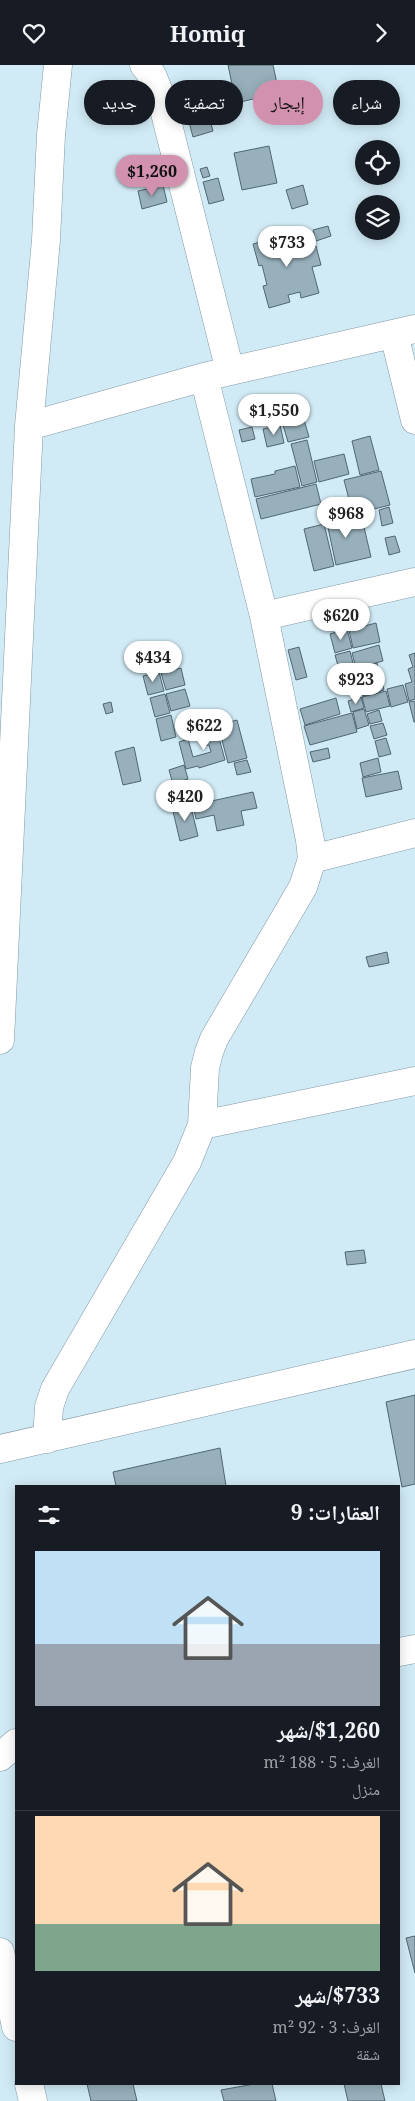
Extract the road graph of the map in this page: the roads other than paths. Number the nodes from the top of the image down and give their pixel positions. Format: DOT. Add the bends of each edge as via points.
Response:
graph roads {
  1 [pos="58,65"];
  2 [pos="144,65"];
  3 [pos="405,332"];
  4 [pos="230,371"];
  5 [pos="204,377"];
  6 [pos="415,420"];
  7 [pos="28,426"];
  8 [pos="415,582"];
  9 [pos="264,616"];
  10 [pos="415,833"];
  11 [pos="312,859"];
  12 [pos="0,1040"];
  13 [pos="415,1081"];
  14 [pos="202,1125"];
  15 [pos="415,1353"];
  16 [pos="48,1439"];
  17 [pos="0,1449"];
  18 [pos="415,1649"];
  19 [pos="400,1653"];
  20 [pos="15,1744"];
  21 [pos="0,1757"];
  22 [pos="0,1953"];
  23 [pos="15,2022"];
  24 [pos="29,2085"];
  25 [pos="32,2101"];
  1 -- 7 [label="street" via="46,240"];
  2 -- 4 [label="street" via="161,97"];
  3 -- 4 [label="street"];
  3 -- 6 [label="street"];
  4 -- 5 [label="street"];
  5 -- 7 [label="street"];
  5 -- 9 [label="street"];
  7 -- 12 [label="street"];
  8 -- 9 [label="street"];
  9 -- 11 [label="street"];
  10 -- 11 [label="street"];
  11 -- 14 [label="street" via="303,887 214,1039 205,1068"];
  13 -- 14 [label="street"];
  14 -- 16 [label="street" via="170,1193 55,1389 49,1407"];
  15 -- 16 [label="street"];
  16 -- 17 [label="street"];
  18 -- 19 [label="street"];
  20 -- 21 [label="street"];
  22 -- 23 [label="street"];
  24 -- 25 [label="street"];
}
